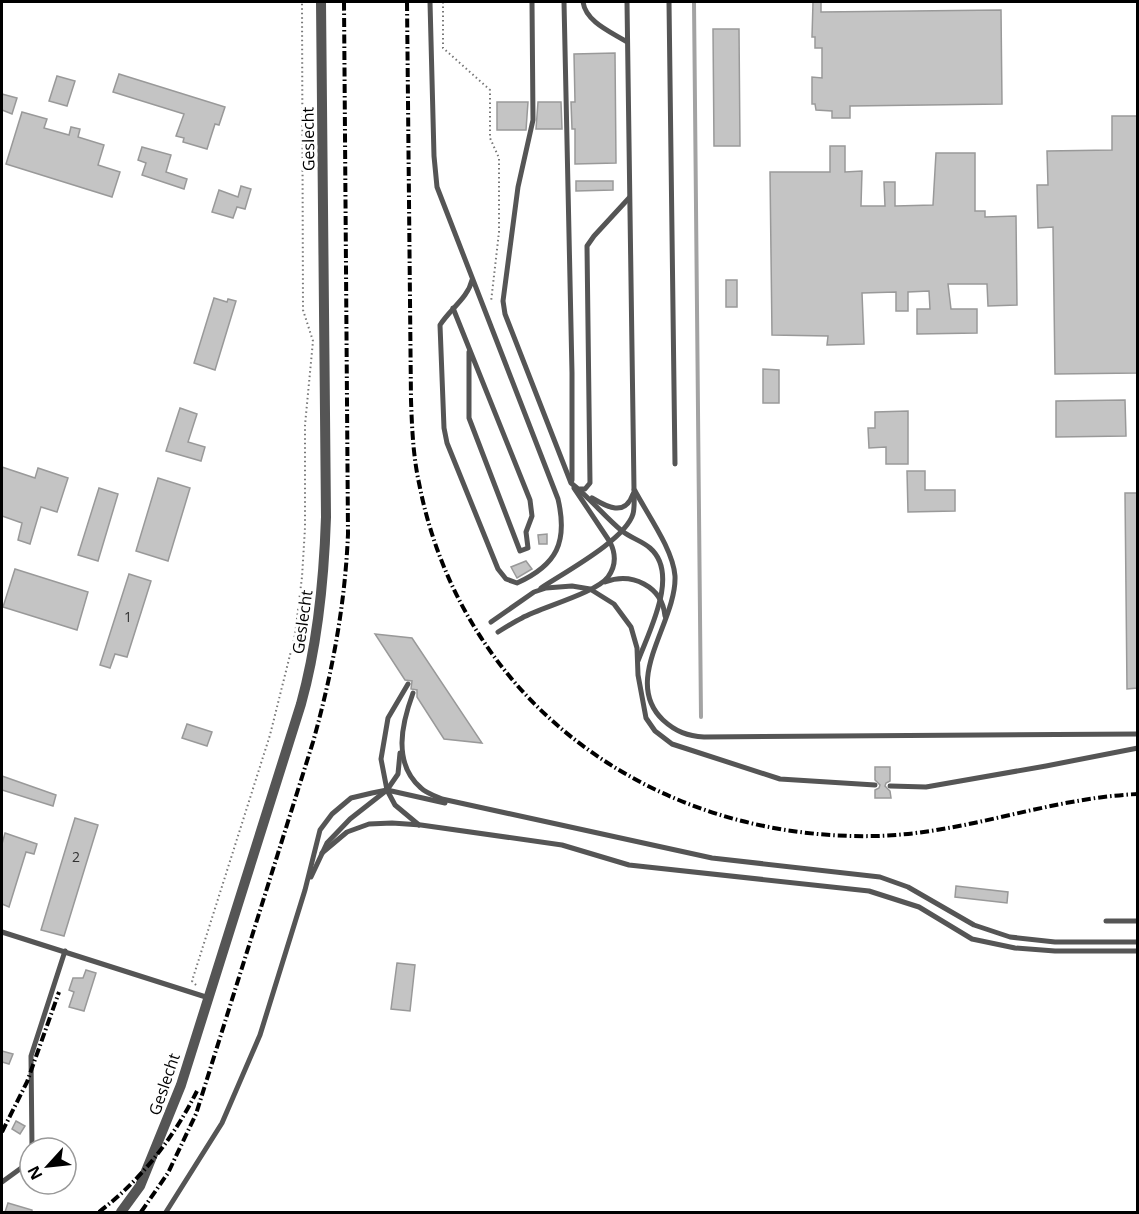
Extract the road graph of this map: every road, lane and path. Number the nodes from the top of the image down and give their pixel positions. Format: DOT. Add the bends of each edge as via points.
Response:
graph roads {
  1 [pos="302,2"];
  2 [pos="321,2"];
  3 [pos="430,2"];
  4 [pos="443,2"];
  5 [pos="532,2"];
  6 [pos="564,2"];
  7 [pos="583,2"];
  8 [pos="627,2"];
  9 [pos="669,2"];
  10 [pos="627,42"];
  11 [pos="629,197"];
  12 [pos="472,280"];
  13 [pos="453,308"];
  14 [pos="489,321"];
  15 [pos="469,352"];
  16 [pos="675,464"];
  17 [pos="571,483"];
  18 [pos="578,489"];
  19 [pos="634,489"];
  20 [pos="586,495"];
  21 [pos="622,531"];
  22 [pos="610,542"];
  23 [pos="603,582"];
  24 [pos="590,589"];
  25 [pos="534,592"];
  26 [pos="660,599"];
  27 [pos="665,620"];
  28 [pos="491,622"];
  29 [pos="498,632"];
  30 [pos="638,661"];
  31 [pos="408,684"];
  32 [pos="413,693"];
  33 [pos="1137,734"];
  34 [pos="401,740"];
  35 [pos="1137,748"];
  36 [pos="875,785"];
  37 [pos="890,786"];
  38 [pos="387,790"];
  39 [pos="495,810"];
  40 [pos="421,825"];
  41 [pos="322,854"];
  42 [pos="305,890"];
  43 [pos="1106,921"];
  44 [pos="1137,921"];
  45 [pos="2,932"];
  46 [pos="1137,942"];
  47 [pos="65,951"];
  48 [pos="1137,951"];
  49 [pos="209,998"];
  50 [pos="32,1136"];
  51 [pos="18,1170"];
  52 [pos="2,1182"];
  53 [pos="121,1212"];
  54 [pos="166,1212"];
  1 -- 49 [label="path" via="303,310 313,341 305,425 302,577 295,635 282,691 192,981"];
  2 -- 49 [label="street, Geslecht" via="327,483 322,586 308,681"];
  3 -- 12 [label="lane" via="437,187"];
  4 -- 14 [label="path" via="443,48 490,90 490,138 499,158 499,232"];
  5 -- 17 [label="lane" via="533,120 518,187 503,302"];
  6 -- 17 [label="lane"];
  7 -- 10 [label="lane" via="591,19"];
  8 -- 10 [label="lane"];
  9 -- 16 [label="lane"];
  10 -- 11 [label="lane"];
  11 -- 18 [label="lane" via="587,246 590,483 585,489"];
  11 -- 19 [label="lane"];
  12 -- 13 [label="lane" via="470,291"];
  12 -- 14 [label="lane"];
  13 -- 14 [label="lane" via="440,325 447,443 498,569 506,579 517,583 534,575 550,560 561,540 563,519"];
  13 -- 15 [label="lane"];
  15 -- 15 [label="lane" via="470,418 520,551 528,548 530,500"];
  17 -- 18 [label="lane"];
  17 -- 22 [label="lane"];
  18 -- 20 [label="lane"];
  19 -- 20 [label="lane" via="630,501 616,508"];
  19 -- 21 [label="lane" via="633,512"];
  19 -- 27 [label="lane" via="673,566 675,584"];
  20 -- 21 [label="lane"];
  21 -- 22 [label="lane"];
  21 -- 26 [label="lane" via="651,548 662,564"];
  22 -- 23 [label="lane" via="615,559"];
  22 -- 25 [label="lane"];
  23 -- 24 [label="lane"];
  23 -- 26 [label="lane" via="633,578"];
  24 -- 25 [label="lane" via="572,586"];
  24 -- 29 [label="lane" via="523,617"];
  24 -- 30 [label="lane" via="607,598 627,618 635,637"];
  25 -- 28 [label="lane"];
  26 -- 27 [label="lane"];
  26 -- 30 [label="lane"];
  27 -- 33 [label="lane" via="649,671 649,693 659,716 691,736"];
  30 -- 36 [label="lane" via="646,718 672,744 780,779"];
  31 -- 38 [label="lane" via="388,718 381,759"];
  32 -- 34 [label="lane"];
  34 -- 38 [label="lane" via="398,774"];
  34 -- 39 [label="lane" via="404,766 421,789 442,799"];
  35 -- 37 [label="lane" via="926,787"];
  38 -- 39 [label="lane" via="489,813"];
  38 -- 40 [label="lane" via="395,805"];
  38 -- 41 [label="lane" via="350,819"];
  38 -- 42 [label="lane" via="351,798 332,814 320,830"];
  39 -- 46 [label="lane" via="712,858 880,877 908,887 974,925 1010,937 1047,942"];
  40 -- 41 [label="lane" via="369,824 347,832"];
  40 -- 48 [label="lane" via="562,845 629,865 869,891 920,907 972,939 1015,948"];
  41 -- 42 [label="lane"];
  42 -- 54 [label="lane" via="260,1035 222,1123"];
  43 -- 44 [label="lane"];
  45 -- 47 [label="lane"];
  47 -- 49 [label="lane"];
  47 -- 50 [label="lane" via="31,1056"];
  49 -- 53 [label="street, Geslecht" via="151,1162"];
  51 -- 52 [label="lane"];
}
